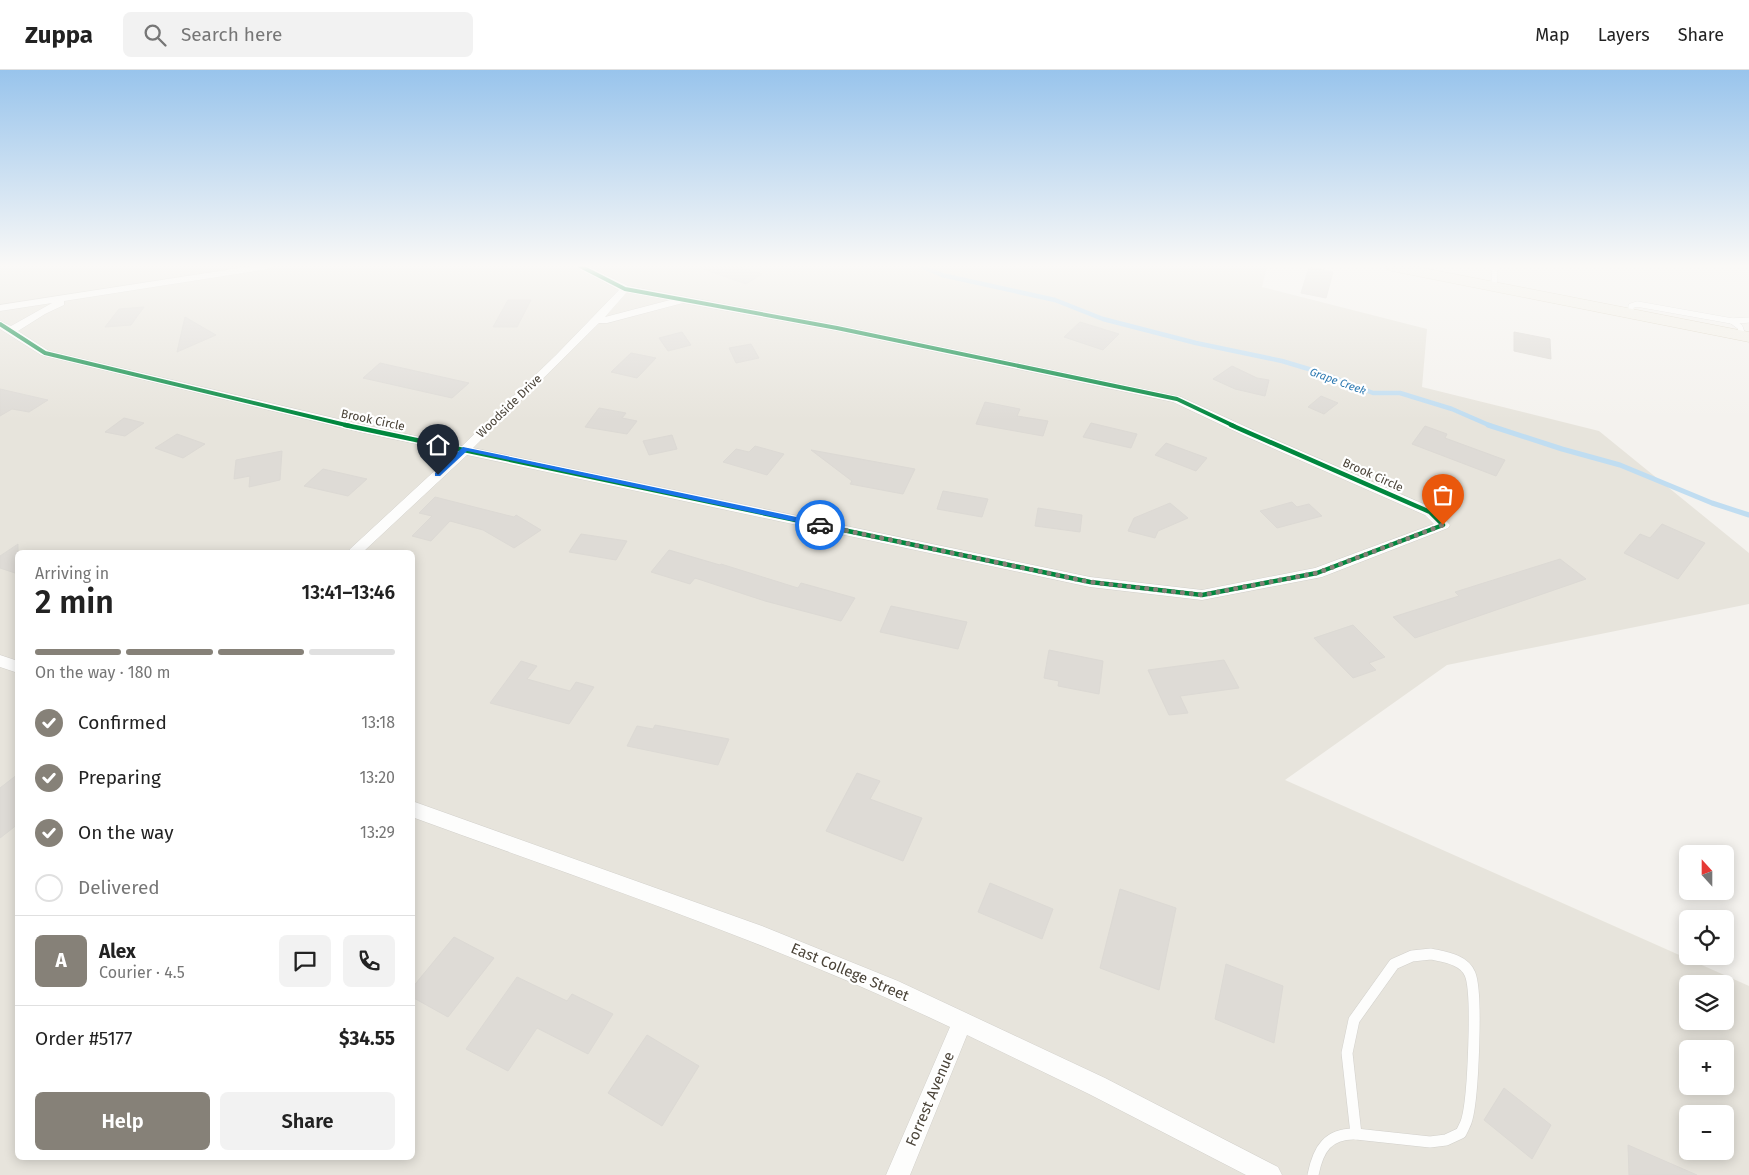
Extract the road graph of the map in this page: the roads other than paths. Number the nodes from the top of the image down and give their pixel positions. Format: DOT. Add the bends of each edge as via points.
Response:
graph roads {
  1 [pos="33,318"];
  2 [pos="600,318"];
  3 [pos="616,318"];
  4 [pos="780,318"];
  5 [pos="1660,318"];
  6 [pos="1709,318"];
  7 [pos="598,320"];
  8 [pos="1732,322"];
  9 [pos="0,324"];
  10 [pos="12,331"];
  11 [pos="1747,331"];
  12 [pos="466,449"];
  13 [pos="357,550"];
  14 [pos="0,661"];
  15 [pos="15,666"];
  16 [pos="415,810"];
  17 [pos="962,1023"];
  18 [pos="1356,1134"];
  19 [pos="898,1175"];
  20 [pos="1270,1175"];
  21 [pos="1313,1175"];
  1 -- 10 [label="street"];
  2 -- 7 [label="street, Woodside Drive"];
  3 -- 7 [label="street"];
  4 -- 12 [label="street, Brook Circle" via="1177,399 1430,512 1443,525 1317,573 1202,595 1090,582"];
  5 -- 11 [label="main road"];
  6 -- 8 [label="lane"];
  7 -- 12 [label="street, Woodside Drive"];
  8 -- 11 [label="lane"];
  8 -- 11 [label="lane"];
  9 -- 10 [label="street, Brook Circle"];
  10 -- 12 [label="street, Brook Circle" via="44,353 364,429"];
  12 -- 13 [label="street, Woodside Drive"];
  14 -- 15 [label="street"];
  16 -- 17 [label="street, East College Street" via="762,935 891,988"];
  17 -- 19 [label="street, Forrest Avenue"];
  17 -- 20 [label="street, East College Street" via="1097,1086"];
  18 -- 18 [label="lane" via="1430,1142 1446,1140 1461,1133 1467,1119 1471,1087 1474,994 1470,973 1462,964 1431,954 1412,956 1394,964 1354,1020 1347,1053"];
  18 -- 21 [label="lane" via="1347,1132 1330,1138 1320,1149"];
}
